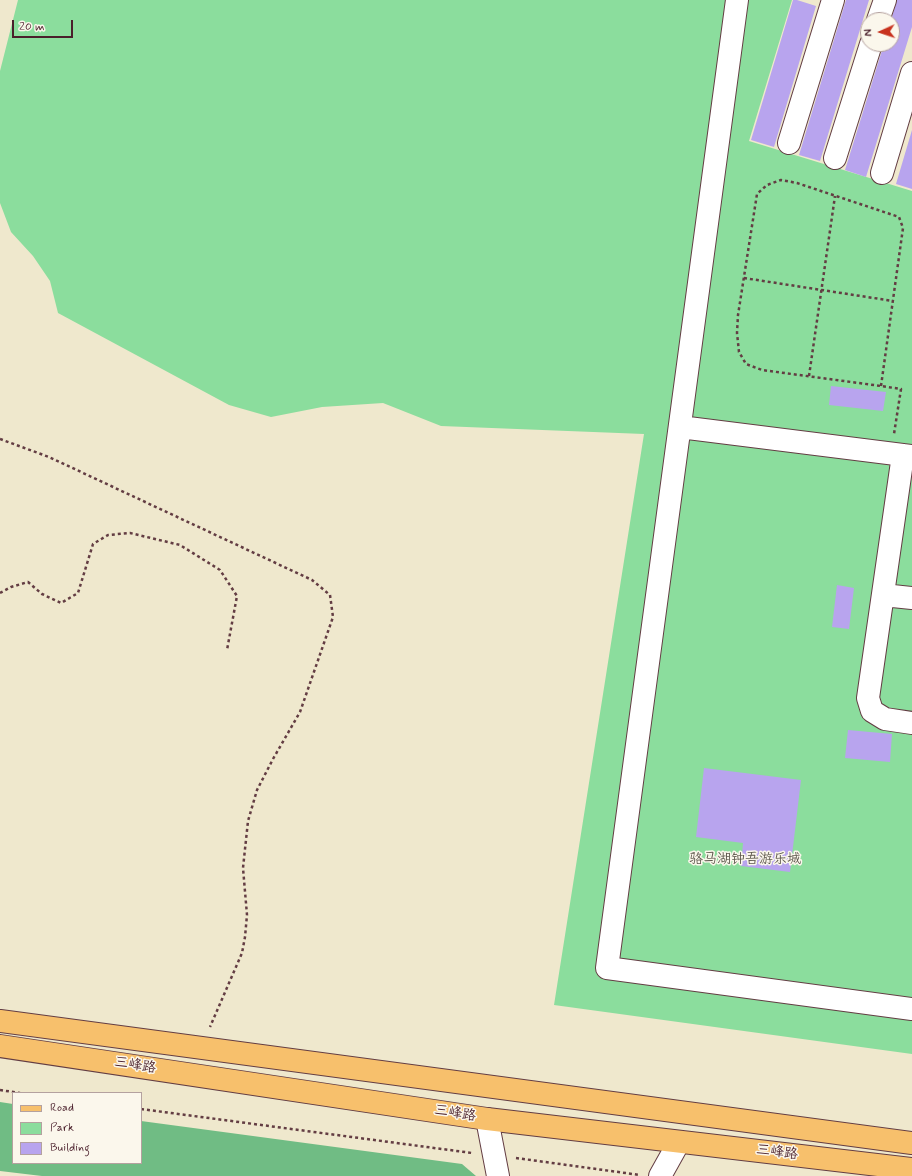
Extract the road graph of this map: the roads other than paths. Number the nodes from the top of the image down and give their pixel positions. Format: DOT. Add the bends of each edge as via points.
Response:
graph roads {
  1 [pos="737,0"];
  2 [pos="833,0"];
  3 [pos="885,0"];
  4 [pos="881,12"];
  5 [pos="868,52"];
  6 [pos="912,74"];
  7 [pos="789,143"];
  8 [pos="835,158"];
  9 [pos="882,173"];
  10 [pos="680,427"];
  11 [pos="902,455"];
  12 [pos="883,595"];
  13 [pos="912,598"];
  14 [pos="912,723"];
  15 [pos="912,1009"];
  16 [pos="0,1021"];
  17 [pos="0,1046"];
  18 [pos="487,1119"];
  19 [pos="679,1142"];
  20 [pos="912,1143"];
  21 [pos="496,1166"];
  22 [pos="912,1169"];
  23 [pos="651,1176"];
  1 -- 10 [label="street"];
  2 -- 7 [label="street"];
  3 -- 4 [label="street"];
  5 -- 8 [label="street"];
  6 -- 9 [label="street"];
  10 -- 11 [label="street"];
  10 -- 15 [label="street" via="607,968"];
  11 -- 12 [label="street"];
  12 -- 13 [label="street"];
  12 -- 14 [label="street" via="868,698 872,711 885,719"];
  16 -- 20 [label="main road, 三峰路"];
  17 -- 18 [label="main road, 三峰路"];
  18 -- 19 [label="main road, 三峰路"];
  18 -- 21 [label="street"];
  19 -- 22 [label="main road, 三峰路"];
  19 -- 23 [label="street"];
}
